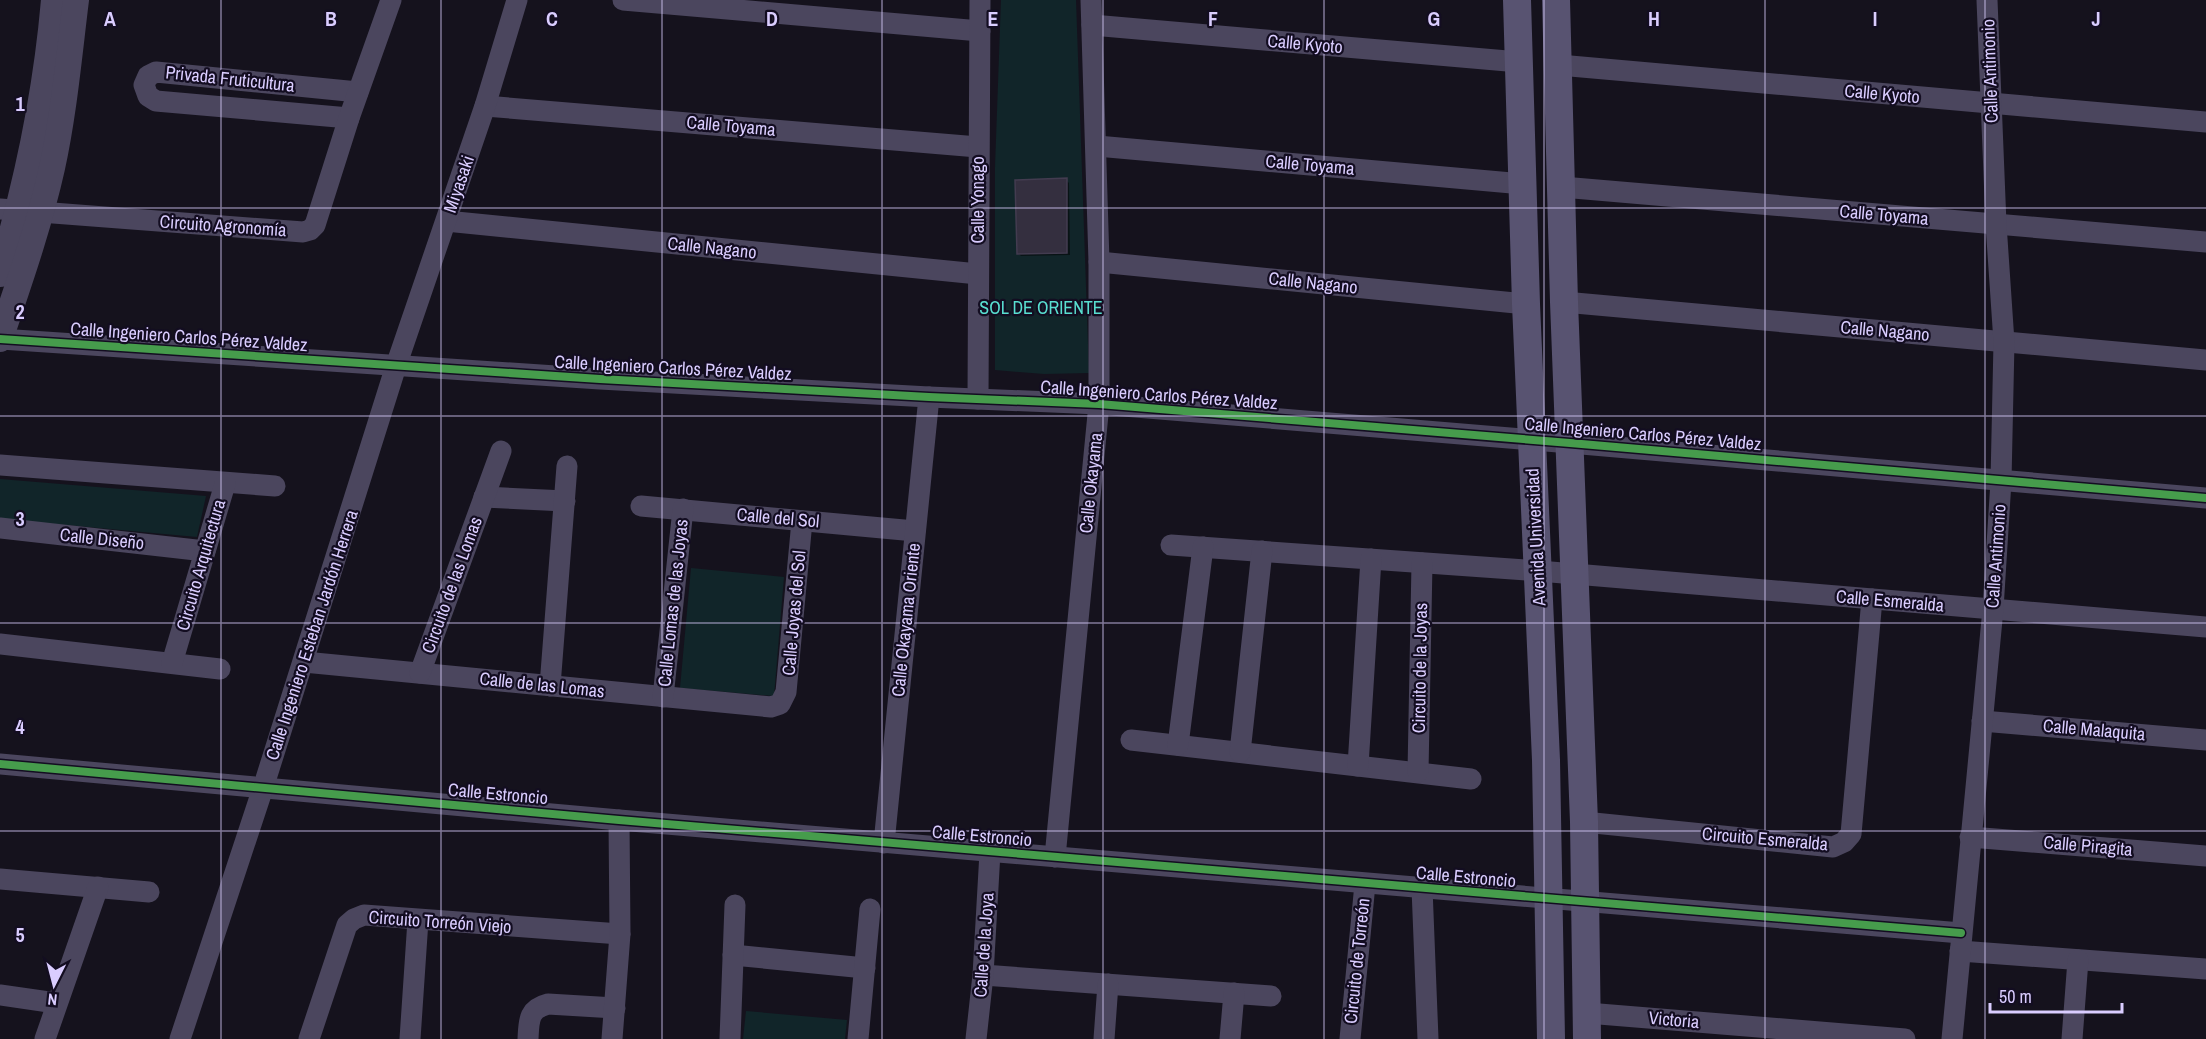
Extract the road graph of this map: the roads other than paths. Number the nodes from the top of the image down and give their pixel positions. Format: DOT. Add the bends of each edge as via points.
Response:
graph roads {
  1 [pos="54,0"];
  2 [pos="76,0"];
  3 [pos="391,0"];
  4 [pos="517,0"];
  5 [pos="623,0"];
  6 [pos="980,0"];
  7 [pos="1091,0"];
  8 [pos="1517,0"];
  9 [pos="1556,0"];
  10 [pos="1987,0"];
  11 [pos="1092,25"];
  12 [pos="980,31"];
  13 [pos="1519,62"];
  14 [pos="1559,65"];
  15 [pos="358,92"];
  16 [pos="1990,104"];
  17 [pos="485,106"];
  18 [pos="349,118"];
  19 [pos="2206,122"];
  20 [pos="1097,146"];
  21 [pos="978,147"];
  22 [pos="1523,184"];
  23 [pos="1562,187"];
  24 [pos="20,210"];
  25 [pos="446,221"];
  26 [pos="1996,224"];
  27 [pos="2206,242"];
  28 [pos="1100,262"];
  29 [pos="0,274"];
  30 [pos="978,274"];
  31 [pos="1564,302"];
  32 [pos="1526,304"];
  33 [pos="0,339"];
  34 [pos="2004,342"];
  35 [pos="2206,360"];
  36 [pos="396,366"];
  37 [pos="929,397"];
  38 [pos="978,399"];
  39 [pos="1099,404"];
  40 [pos="1531,439"];
  41 [pos="1570,443"];
  42 [pos="501,451"];
  43 [pos="0,465"];
  44 [pos="567,466"];
  45 [pos="2001,480"];
  46 [pos="225,484"];
  47 [pos="275,486"];
  48 [pos="484,496"];
  49 [pos="2206,498"];
  50 [pos="565,501"];
  51 [pos="641,506"];
  52 [pos="683,509"];
  53 [pos="802,520"];
  54 [pos="0,528"];
  55 [pos="915,531"];
  56 [pos="1171,544"];
  57 [pos="1203,547"];
  58 [pos="205,551"];
  59 [pos="1262,551"];
  60 [pos="1371,559"];
  61 [pos="1422,563"];
  62 [pos="1539,571"];
  63 [pos="1575,574"];
  64 [pos="1872,599"];
  65 [pos="1993,609"];
  66 [pos="2206,627"];
  67 [pos="0,644"];
  68 [pos="304,662"];
  69 [pos="172,663"];
  70 [pos="220,669"];
  71 [pos="420,673"];
  72 [pos="550,686"];
  73 [pos="663,697"];
  74 [pos="780,704"];
  75 [pos="1982,721"];
  76 [pos="1131,740"];
  77 [pos="2206,740"];
  78 [pos="1178,745"];
  79 [pos="1240,752"];
  80 [pos="0,764"];
  81 [pos="1358,766"];
  82 [pos="1418,772"];
  83 [pos="1471,778"];
  84 [pos="263,788"];
  85 [pos="619,820"];
  86 [pos="1584,822"];
  87 [pos="1970,837"];
  88 [pos="884,843"];
  89 [pos="990,852"];
  90 [pos="2206,856"];
  91 [pos="1055,857"];
  92 [pos="0,879"];
  93 [pos="1365,884"];
  94 [pos="98,887"];
  95 [pos="1422,888"];
  96 [pos="149,892"];
  97 [pos="1547,899"];
  98 [pos="1584,902"];
  99 [pos="735,905"];
  100 [pos="870,909"];
  101 [pos="418,920"];
  102 [pos="620,934"];
  103 [pos="1960,942"];
  104 [pos="733,955"];
  105 [pos="2078,960"];
  106 [pos="865,968"];
  107 [pos="2206,969"];
  108 [pos="983,975"];
  109 [pos="1108,984"];
  110 [pos="1234,993"];
  111 [pos="0,995"];
  112 [pos="1271,996"];
  113 [pos="57,1003"];
  114 [pos="615,1008"];
  115 [pos="1587,1026"];
  116 [pos="45,1039"];
  117 [pos="180,1039"];
  118 [pos="309,1039"];
  119 [pos="410,1039"];
  120 [pos="528,1039"];
  121 [pos="612,1039"];
  122 [pos="730,1039"];
  123 [pos="858,1039"];
  124 [pos="976,1039"];
  125 [pos="1104,1039"];
  126 [pos="1230,1039"];
  127 [pos="1350,1039"];
  128 [pos="1428,1039"];
  129 [pos="1551,1039"];
  130 [pos="1905,1039"];
  131 [pos="1952,1039"];
  132 [pos="2072,1039"];
  1 -- 24 [label="street" via="37,129"];
  2 -- 24 [label="street" via="59,129"];
  3 -- 15 [label="street, Circuito Agronomía"];
  4 -- 17 [label="street, Miyasaki"];
  5 -- 12 [label="street"];
  6 -- 12 [label="street, Calle Yonago"];
  7 -- 11 [label="street, Calle Okayama"];
  8 -- 13 [label="main road, Avenida Universidad"];
  9 -- 14 [label="main road, Avenida Universidad"];
  10 -- 16 [label="street, Calle Antimonio"];
  11 -- 13 [label="street, Calle Kyoto"];
  11 -- 20 [label="street, Calle Okayama"];
  12 -- 21 [label="street, Calle Yonago"];
  13 -- 22 [label="main road, Avenida Universidad"];
  14 -- 16 [label="street, Calle Kyoto"];
  14 -- 23 [label="main road, Avenida Universidad"];
  15 -- 18 [label="street, Circuito Agronomía"];
  15 -- 18 [label="street, Privada Fruticultura" via="156,72 148,76 144,85 148,96 156,101"];
  16 -- 19 [label="street, Calle Kyoto"];
  16 -- 26 [label="street, Calle Antimonio"];
  17 -- 21 [label="street, Calle Toyama"];
  17 -- 25 [label="street, Miyasaki"];
  18 -- 24 [label="street, Circuito Agronomía" via="315,225 303,232"];
  20 -- 22 [label="street, Calle Toyama"];
  20 -- 28 [label="street, Calle Okayama"];
  21 -- 30 [label="street, Calle Yonago"];
  22 -- 32 [label="main road, Avenida Universidad"];
  23 -- 26 [label="street, Calle Toyama"];
  23 -- 31 [label="main road, Avenida Universidad"];
  24 -- 29 [label="street"];
  24 -- 33 [label="street"];
  25 -- 30 [label="street, Calle Nagano"];
  25 -- 36 [label="street, Miyasaki"];
  26 -- 27 [label="street, Calle Toyama"];
  26 -- 34 [label="street, Calle Antimonio"];
  28 -- 32 [label="street, Calle Nagano"];
  28 -- 39 [label="street, Calle Okayama"];
  30 -- 38 [label="street, Calle Yonago"];
  31 -- 34 [label="street, Calle Nagano"];
  31 -- 41 [label="main road, Avenida Universidad"];
  32 -- 40 [label="main road, Avenida Universidad"];
  33 -- 36 [label="street, Calle Ingeniero Carlos Pérez Valdez"];
  34 -- 35 [label="street, Calle Nagano"];
  34 -- 45 [label="street, Calle Antimonio"];
  36 -- 37 [label="street, Calle Ingeniero Carlos Pérez Valdez"];
  36 -- 68 [label="street, Calle Ingeniero Esteban Jardón Herrera"];
  37 -- 38 [label="street, Calle Ingeniero Carlos Pérez Valdez"];
  37 -- 55 [label="street, Calle Okayama Oriente"];
  38 -- 39 [label="street, Calle Ingeniero Carlos Pérez Valdez"];
  39 -- 40 [label="street, Calle Ingeniero Carlos Pérez Valdez"];
  39 -- 91 [label="street, Calle Okayama"];
  40 -- 41 [label="street, Calle Ingeniero Carlos Pérez Valdez"];
  40 -- 62 [label="main road, Avenida Universidad"];
  41 -- 45 [label="street, Calle Ingeniero Carlos Pérez Valdez"];
  41 -- 63 [label="main road, Avenida Universidad"];
  42 -- 48 [label="street, Circuito de las Lomas"];
  43 -- 46 [label="street, Circuito Arquitectura"];
  44 -- 50 [label="street"];
  45 -- 49 [label="street, Calle Ingeniero Carlos Pérez Valdez"];
  45 -- 65 [label="street, Calle Antimonio"];
  46 -- 47 [label="street"];
  46 -- 58 [label="street, Circuito Arquitectura"];
  48 -- 50 [label="street, Circuito de las Lomas"];
  48 -- 71 [label="street, Circuito de las Lomas"];
  50 -- 72 [label="street"];
  51 -- 52 [label="street, Calle del Sol"];
  52 -- 53 [label="street, Calle del Sol"];
  52 -- 73 [label="street, Calle Lomas de las Joyas"];
  53 -- 55 [label="street, Calle del Sol"];
  53 -- 74 [label="street, Calle Joyas del Sol" via="786,692"];
  54 -- 58 [label="street, Calle Diseño"];
  55 -- 88 [label="street, Calle Okayama Oriente"];
  56 -- 57 [label="street"];
  57 -- 59 [label="street"];
  57 -- 78 [label="street"];
  58 -- 69 [label="street, Circuito Arquitectura"];
  59 -- 60 [label="street"];
  59 -- 79 [label="street"];
  60 -- 61 [label="street"];
  60 -- 81 [label="street"];
  61 -- 62 [label="street"];
  61 -- 82 [label="street, Circuito de la Joyas"];
  62 -- 63 [label="street"];
  62 -- 97 [label="main road, Avenida Universidad"];
  63 -- 64 [label="street, Calle Esmeralda"];
  63 -- 86 [label="main road, Avenida Universidad"];
  64 -- 65 [label="street, Calle Esmeralda"];
  64 -- 86 [label="street, Circuito Esmeralda" via="1851,834 1844,842 1833,847"];
  65 -- 66 [label="street, Calle Esmeralda"];
  65 -- 75 [label="street, Calle Antimonio"];
  67 -- 69 [label="street"];
  68 -- 71 [label="street, Calle de las Lomas"];
  68 -- 84 [label="street, Calle Ingeniero Esteban Jardón Herrera"];
  69 -- 70 [label="street"];
  71 -- 72 [label="street, Calle de las Lomas"];
  72 -- 73 [label="street, Calle de las Lomas"];
  73 -- 74 [label="street, Calle de las Lomas" via="771,707"];
  75 -- 77 [label="street, Calle Malaquita"];
  75 -- 87 [label="street, Calle Antimonio"];
  76 -- 78 [label="street"];
  78 -- 79 [label="street"];
  79 -- 81 [label="street"];
  80 -- 84 [label="street, Calle Estroncio"];
  81 -- 82 [label="street"];
  82 -- 83 [label="street"];
  84 -- 85 [label="street, Calle Estroncio"];
  84 -- 117 [label="street, Calle Ingeniero Esteban Jardón Herrera"];
  85 -- 88 [label="street, Calle Estroncio"];
  85 -- 102 [label="street"];
  86 -- 98 [label="main road, Avenida Universidad"];
  87 -- 90 [label="street, Calle Piragita"];
  87 -- 103 [label="street, Calle Antimonio"];
  88 -- 89 [label="street, Calle Estroncio"];
  89 -- 91 [label="street, Calle Estroncio"];
  89 -- 108 [label="street, Calle de la Joya"];
  91 -- 93 [label="street, Calle Estroncio"];
  92 -- 94 [label="street"];
  93 -- 95 [label="street, Calle Estroncio"];
  93 -- 127 [label="street, Circuito de Torreón"];
  94 -- 96 [label="street"];
  94 -- 113 [label="street"];
  95 -- 97 [label="street, Calle Estroncio"];
  95 -- 128 [label="street"];
  97 -- 98 [label="street, Calle Estroncio"];
  97 -- 129 [label="main road, Avenida Universidad"];
  98 -- 103 [label="street, Calle Estroncio"];
  98 -- 115 [label="main road, Avenida Universidad"];
  99 -- 104 [label="street"];
  100 -- 106 [label="street"];
  101 -- 102 [label="street, Circuito Torreón Viejo"];
  101 -- 118 [label="street, Circuito Torreón Viejo" via="364,915 347,926"];
  101 -- 119 [label="street"];
  102 -- 114 [label="street"];
  103 -- 105 [label="street, Calle Estroncio"];
  103 -- 131 [label="street, Calle Antimonio"];
  104 -- 106 [label="street"];
  104 -- 122 [label="street"];
  105 -- 107 [label="street, Calle Estroncio"];
  105 -- 132 [label="street"];
  106 -- 123 [label="street"];
  108 -- 109 [label="street"];
  108 -- 124 [label="street, Calle de la Joya"];
  109 -- 110 [label="street"];
  109 -- 125 [label="street"];
  110 -- 112 [label="street"];
  110 -- 126 [label="street"];
  111 -- 113 [label="street"];
  113 -- 116 [label="street"];
  114 -- 120 [label="street" via="539,1006 529,1022"];
  114 -- 121 [label="street"];
  115 -- 130 [label="street, Victoria"];
}
